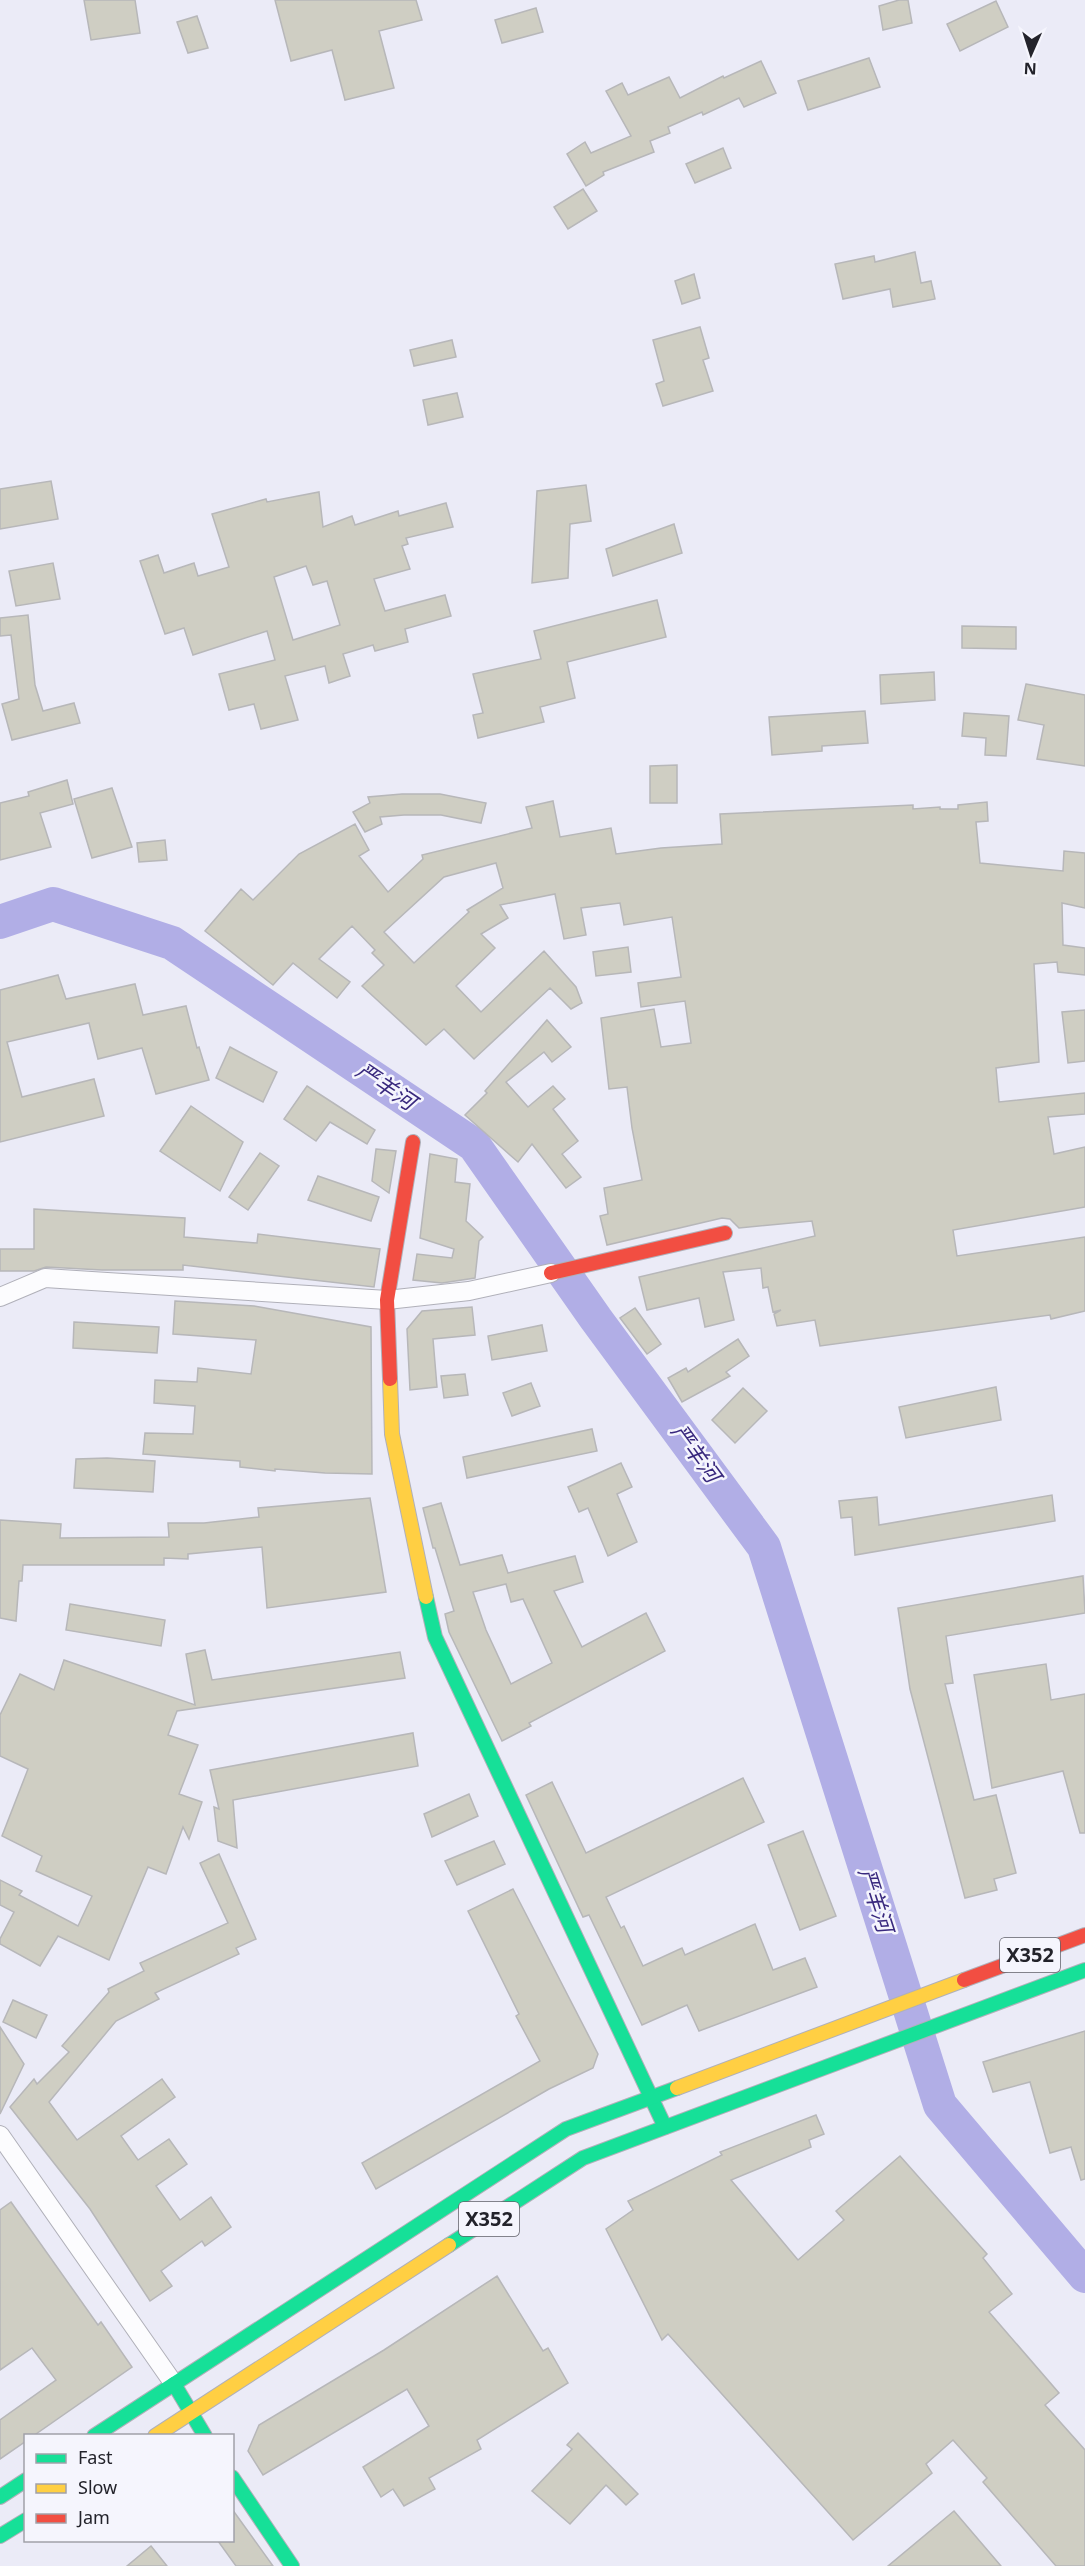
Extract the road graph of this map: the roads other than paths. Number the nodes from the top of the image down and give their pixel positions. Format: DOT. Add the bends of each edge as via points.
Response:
graph roads {
  1 [pos="412,1142"];
  2 [pos="725,1233"];
  3 [pos="551,1273"];
  4 [pos="0,1297"];
  5 [pos="387,1300"];
  6 [pos="1085,1935"];
  7 [pos="1085,1970"];
  8 [pos="650,2098"];
  9 [pos="665,2127"];
  10 [pos="0,2134"];
  11 [pos="174,2384"];
  12 [pos="190,2413"];
  13 [pos="97,2434"];
  14 [pos="158,2434"];
  15 [pos="204,2434"];
  16 [pos="234,2480"];
  17 [pos="24,2481"];
  18 [pos="0,2497"];
  19 [pos="24,2521"];
  20 [pos="0,2536"];
  21 [pos="292,2566"];
  1 -- 5 [label="main road"];
  2 -- 3 [label="main road"];
  3 -- 5 [label="street" via="469,1291"];
  4 -- 5 [label="street" via="45,1278"];
  5 -- 8 [label="main road" via="392,1434 435,1637"];
  6 -- 8 [label="main road, X352"];
  7 -- 9 [label="main road, X352"];
  8 -- 9 [label="main road"];
  8 -- 11 [label="main road, X352" via="566,2130"];
  9 -- 12 [label="main road, X352" via="583,2158"];
  10 -- 11 [label="street"];
  11 -- 12 [label="main road"];
  11 -- 13 [label="main road, X352"];
  12 -- 14 [label="main road, X352"];
  12 -- 15 [label="main road"];
  16 -- 21 [label="main road"];
  17 -- 18 [label="main road"];
  19 -- 20 [label="main road"];
}
